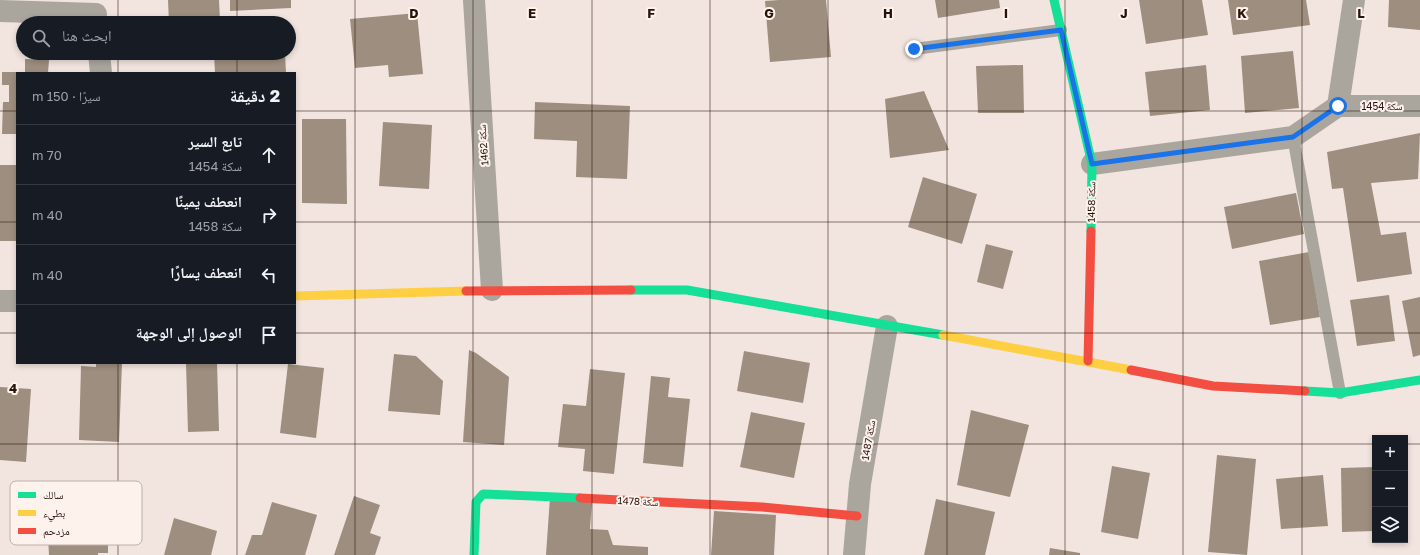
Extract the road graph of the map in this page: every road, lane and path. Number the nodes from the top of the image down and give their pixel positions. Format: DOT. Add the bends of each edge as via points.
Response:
graph roads {
  1 [pos="474,0"];
  2 [pos="1054,0"];
  3 [pos="1354,0"];
  4 [pos="0,11"];
  5 [pos="96,12"];
  6 [pos="1061,30"];
  7 [pos="914,49"];
  8 [pos="100,60"];
  9 [pos="101,72"];
  10 [pos="1338,106"];
  11 [pos="1420,106"];
  12 [pos="1293,137"];
  13 [pos="1092,164"];
  14 [pos="492,290"];
  15 [pos="296,296"];
  16 [pos="0,301"];
  17 [pos="16,301"];
  18 [pos="887,326"];
  19 [pos="1088,361"];
  20 [pos="1420,380"];
  21 [pos="1340,392"];
  22 [pos="858,516"];
  23 [pos="474,555"];
  24 [pos="854,555"];
  1 -- 14 [label="street, سكة 1462"];
  2 -- 6 [label="street, سكة 1458"];
  3 -- 10 [label="street"];
  4 -- 5 [label="street"];
  6 -- 7 [label="lane"];
  6 -- 13 [label="street, سكة 1458"];
  8 -- 9 [label="street"];
  10 -- 11 [label="street, سكة 1454"];
  10 -- 12 [label="street"];
  12 -- 13 [label="street"];
  12 -- 21 [label="lane"];
  13 -- 19 [label="street, سكة 1458"];
  14 -- 15 [label="street"];
  14 -- 18 [label="street" via="687,290"];
  16 -- 17 [label="street"];
  18 -- 19 [label="street"];
  18 -- 22 [label="street, سكة 1487" via="860,484"];
  19 -- 21 [label="street" via="1213,386"];
  20 -- 21 [label="street"];
  22 -- 23 [label="street, سكة 1478" via="762,507 494,492 483,494 476,502"];
  22 -- 24 [label="street, سكة 1487"];
}
